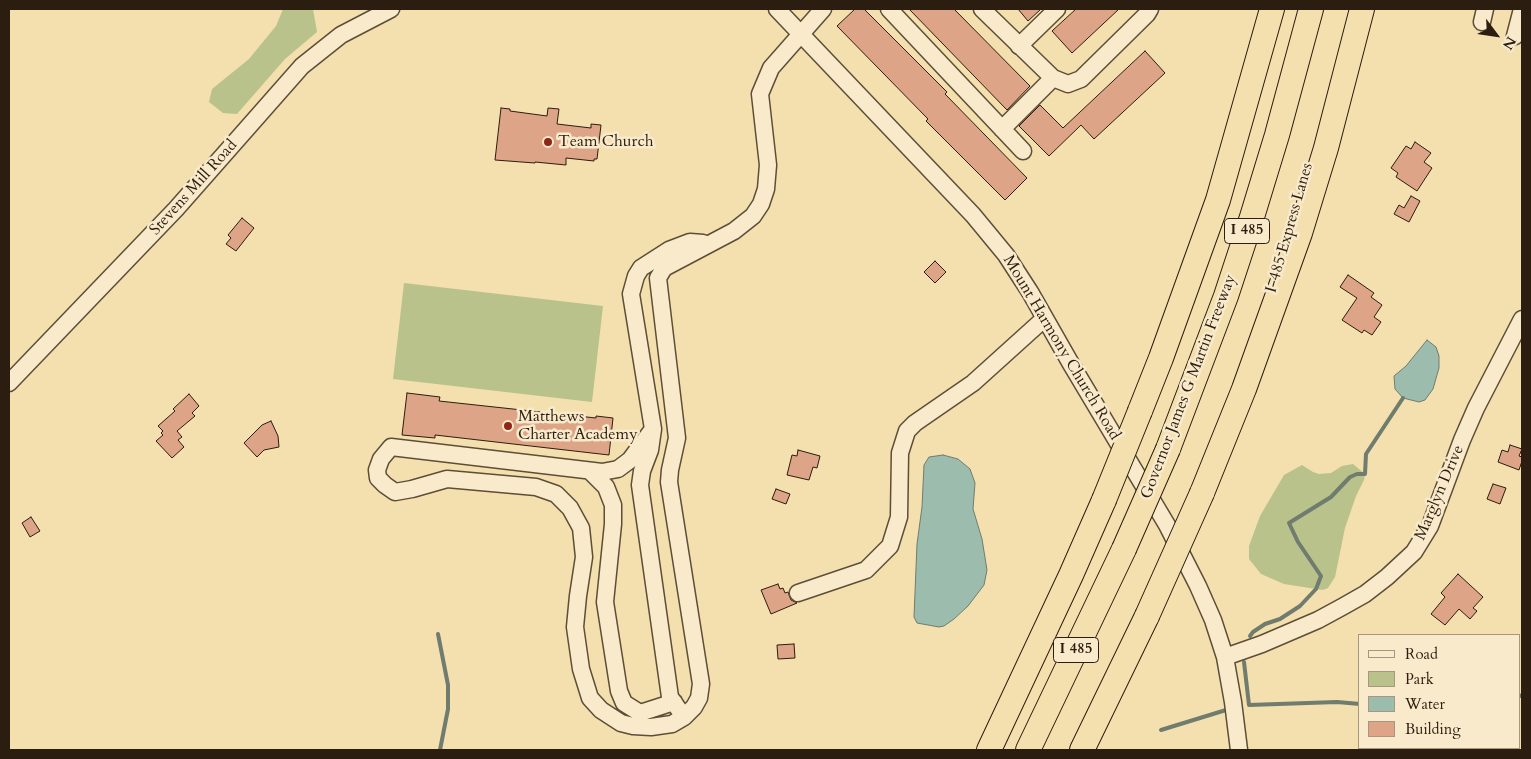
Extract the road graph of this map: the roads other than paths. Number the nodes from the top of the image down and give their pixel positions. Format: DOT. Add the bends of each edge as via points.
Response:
graph roads {
  1 [pos="391,9"];
  2 [pos="777,9"];
  3 [pos="823,9"];
  4 [pos="889,9"];
  5 [pos="982,9"];
  6 [pos="1057,9"];
  7 [pos="1150,9"];
  8 [pos="1267,9"];
  9 [pos="1272,9"];
  10 [pos="1311,9"];
  11 [pos="1327,9"];
  12 [pos="1348,9"];
  13 [pos="1362,9"];
  14 [pos="1368,9"];
  15 [pos="1522,9"];
  16 [pos="802,34"];
  17 [pos="1515,36"];
  18 [pos="1263,41"];
  19 [pos="1019,46"];
  20 [pos="1348,65"];
  21 [pos="1053,78"];
  22 [pos="1002,129"];
  23 [pos="1023,151"];
  24 [pos="711,243"];
  25 [pos="1045,318"];
  26 [pos="1522,319"];
  27 [pos="9,383"];
  28 [pos="1182,415"];
  29 [pos="653,429"];
  30 [pos="1222,444"];
  31 [pos="590,471"];
  32 [pos="798,593"];
  33 [pos="1224,657"];
  34 [pos="674,702"];
  35 [pos="684,717"];
  36 [pos="988,750"];
  37 [pos="1028,750"];
  38 [pos="1082,750"];
  39 [pos="1239,750"];
  1 -- 27 [label="street, Stevens Mill Road" via="341,35 302,66 200,184"];
  2 -- 16 [label="street, Mount Harmony Church Road"];
  3 -- 16 [label="street"];
  4 -- 22 [label="street"];
  5 -- 19 [label="street"];
  6 -- 19 [label="street"];
  7 -- 21 [label="street" via="1081,79 1068,84"];
  8 -- 18 [label="highway"];
  9 -- 18 [label="highway"];
  10 -- 28 [label="highway, Governor James G Martin Freeway / I 485" via="1252,217"];
  11 -- 28 [label="highway, I-485 Express Lanes / I 485" via="1276,184 1242,276"];
  12 -- 30 [label="highway, I-485 Express Lanes / I 485" via="1288,236"];
  13 -- 20 [label="highway, I 485"];
  14 -- 20 [label="highway"];
  15 -- 17 [label="street"];
  16 -- 24 [label="street" via="771,68 760,94 768,164 761,204 753,216"];
  16 -- 25 [label="street, Mount Harmony Church Road" via="992,236"];
  18 -- 36 [label="highway, bridge" via="1218,200 1165,349 1071,575"];
  19 -- 21 [label="street"];
  20 -- 30 [label="highway, I 485" via="1297,241"];
  21 -- 22 [label="street"];
  22 -- 23 [label="street"];
  24 -- 29 [label="street" via="690,242 669,250 640,268 636,276 632,294"];
  24 -- 35 [label="street" via="664,268 658,278 677,438 669,482 701,684 699,698"];
  25 -- 32 [label="street" via="973,383 907,431 900,453 899,517 890,546 866,570"];
  25 -- 33 [label="street, Mount Harmony Church Road" via="1167,525 1213,620"];
  26 -- 33 [label="street, Marglyn Drive" via="1476,408 1430,526 1414,552 1365,594 1342,607 1318,620"];
  28 -- 37 [label="highway, Governor James G Martin Freeway / I 485, bridge" via="1124,549"];
  29 -- 31 [label="street" via="630,460 618,469"];
  29 -- 34 [label="street" via="640,485 670,697"];
  30 -- 38 [label="highway, I 485, bridge" via="1147,616"];
  31 -- 34 [label="street" via="606,487 613,505 605,602 619,691 624,703 640,713"];
  31 -- 35 [label="street" via="391,447 377,470 378,478 395,492 447,479 536,487 556,494 570,508 581,528 584,557 575,627 581,668 590,698 601,710 621,723 633,726 672,724"];
  33 -- 39 [label="street, Mount Harmony Church Road"];
  34 -- 35 [label="street"];
}
